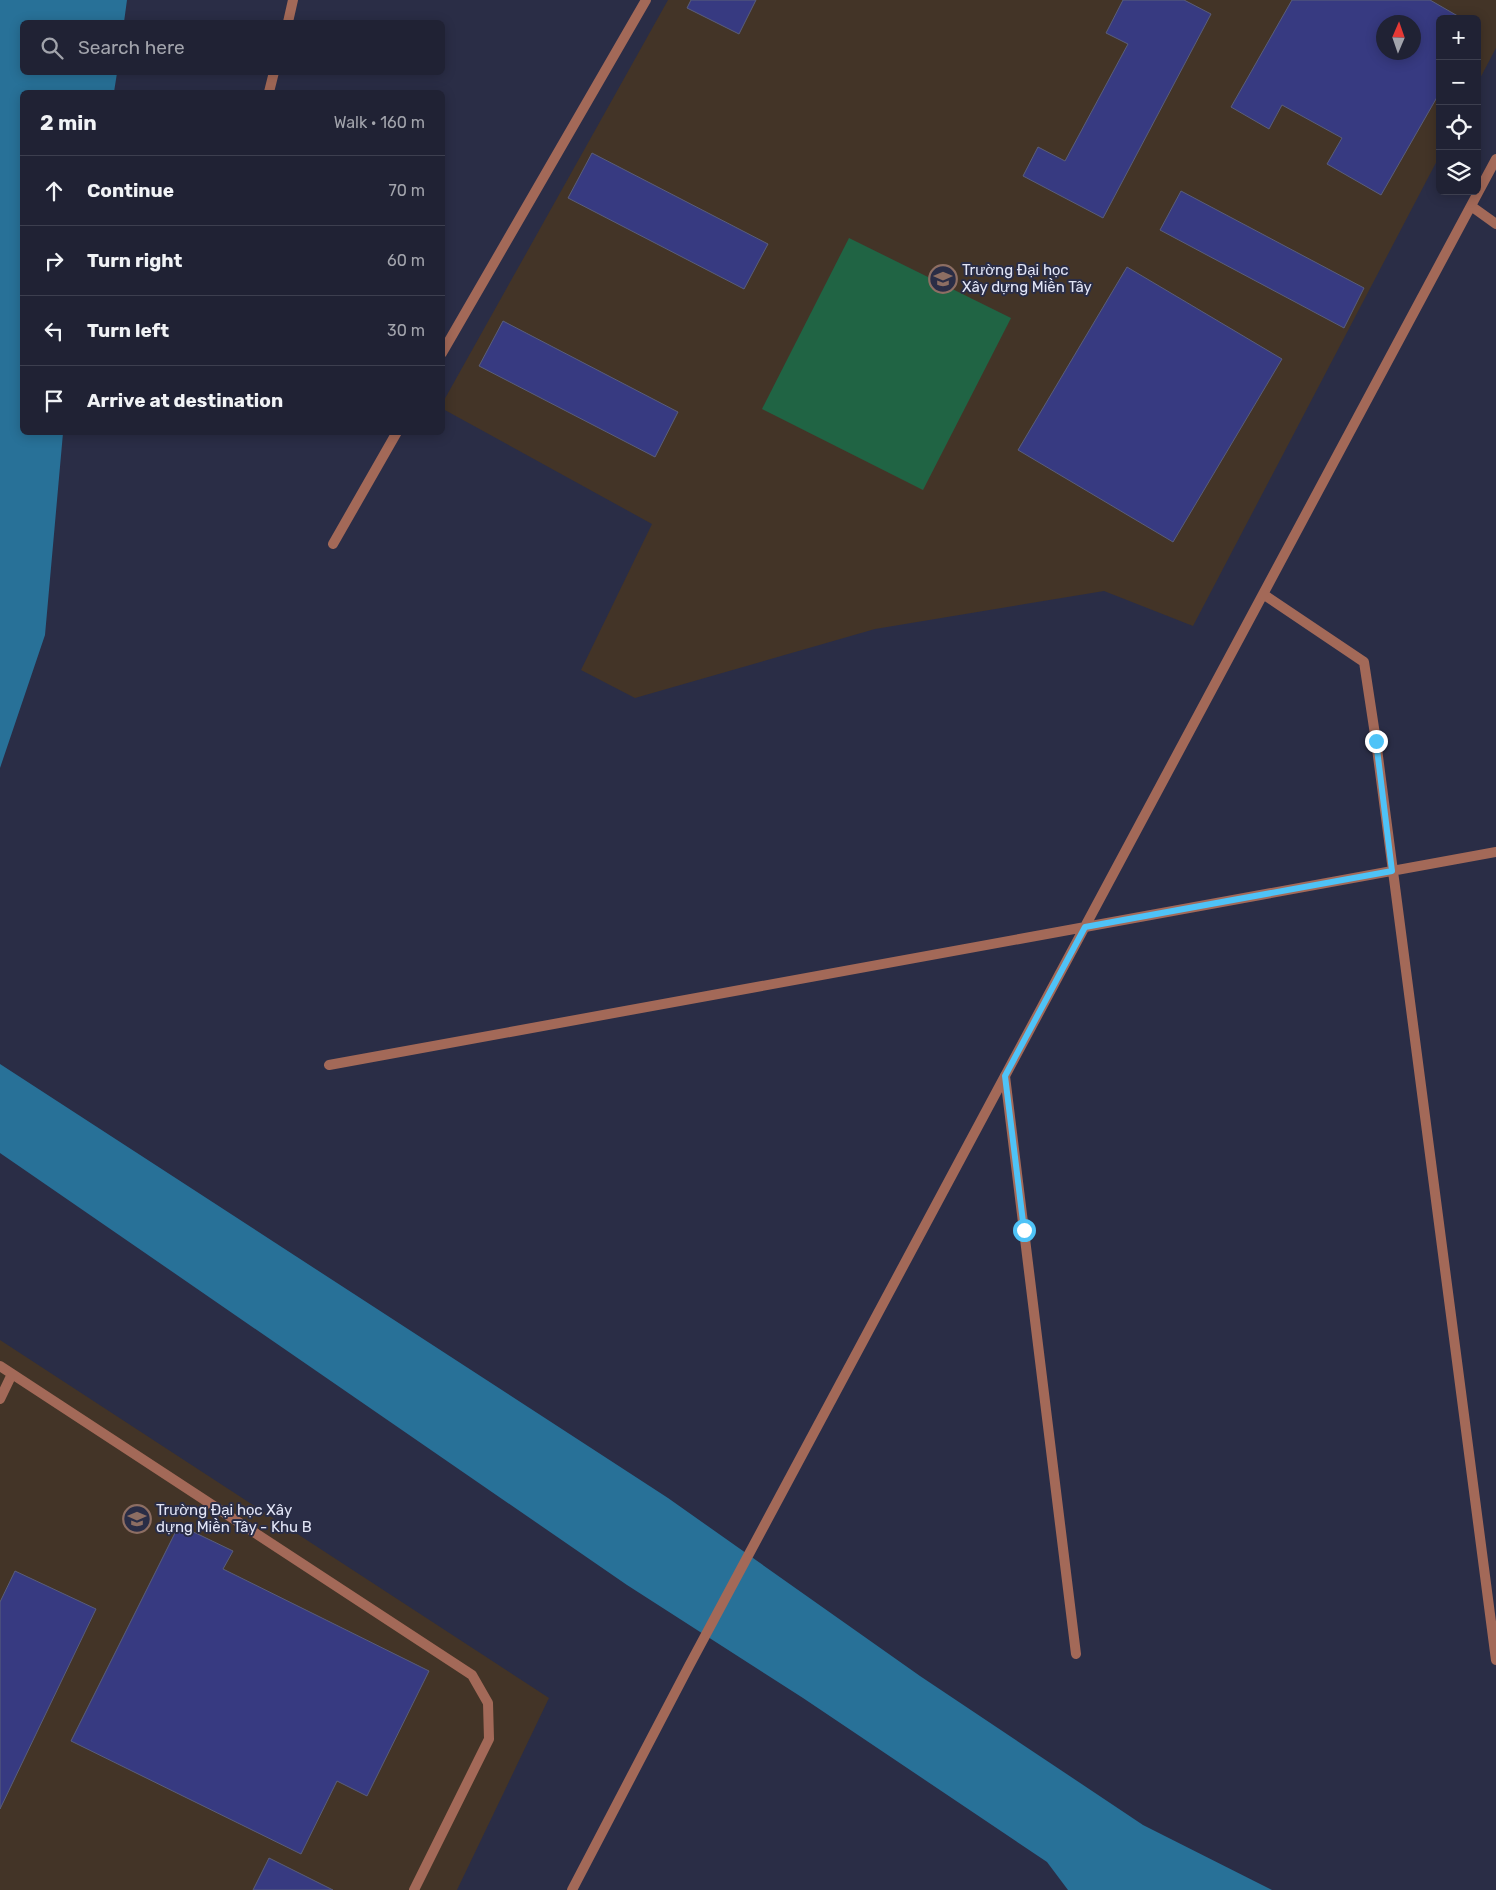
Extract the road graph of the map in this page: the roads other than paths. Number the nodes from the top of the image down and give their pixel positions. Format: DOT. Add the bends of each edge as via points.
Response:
graph roads {
  1 [pos="293,0"];
  2 [pos="646,0"];
  3 [pos="288,20"];
  4 [pos="273,75"];
  5 [pos="270,90"];
  6 [pos="1496,159"];
  7 [pos="1471,206"];
  8 [pos="1496,224"];
  9 [pos="445,348"];
  10 [pos="395,435"];
  11 [pos="332,544"];
  12 [pos="1263,594"];
  13 [pos="1496,852"];
  14 [pos="1392,871"];
  15 [pos="1085,927"];
  16 [pos="329,1065"];
  17 [pos="1005,1076"];
  18 [pos="0,1366"];
  19 [pos="12,1374"];
  20 [pos="0,1399"];
  21 [pos="1076,1654"];
  22 [pos="1496,1660"];
  23 [pos="414,1890"];
  24 [pos="572,1890"];
  1 -- 3 [label="street"];
  2 -- 9 [label="street"];
  4 -- 5 [label="street"];
  6 -- 7 [label="street"];
  7 -- 8 [label="street"];
  7 -- 12 [label="street"];
  10 -- 11 [label="street"];
  12 -- 14 [label="street" via="1364,662"];
  12 -- 15 [label="street"];
  13 -- 14 [label="street"];
  14 -- 15 [label="street"];
  14 -- 22 [label="street"];
  15 -- 16 [label="street"];
  15 -- 17 [label="street"];
  17 -- 21 [label="street"];
  17 -- 24 [label="street"];
  18 -- 19 [label="street"];
  19 -- 20 [label="street"];
  19 -- 23 [label="street" via="472,1675 488,1702 489,1738"];
}
